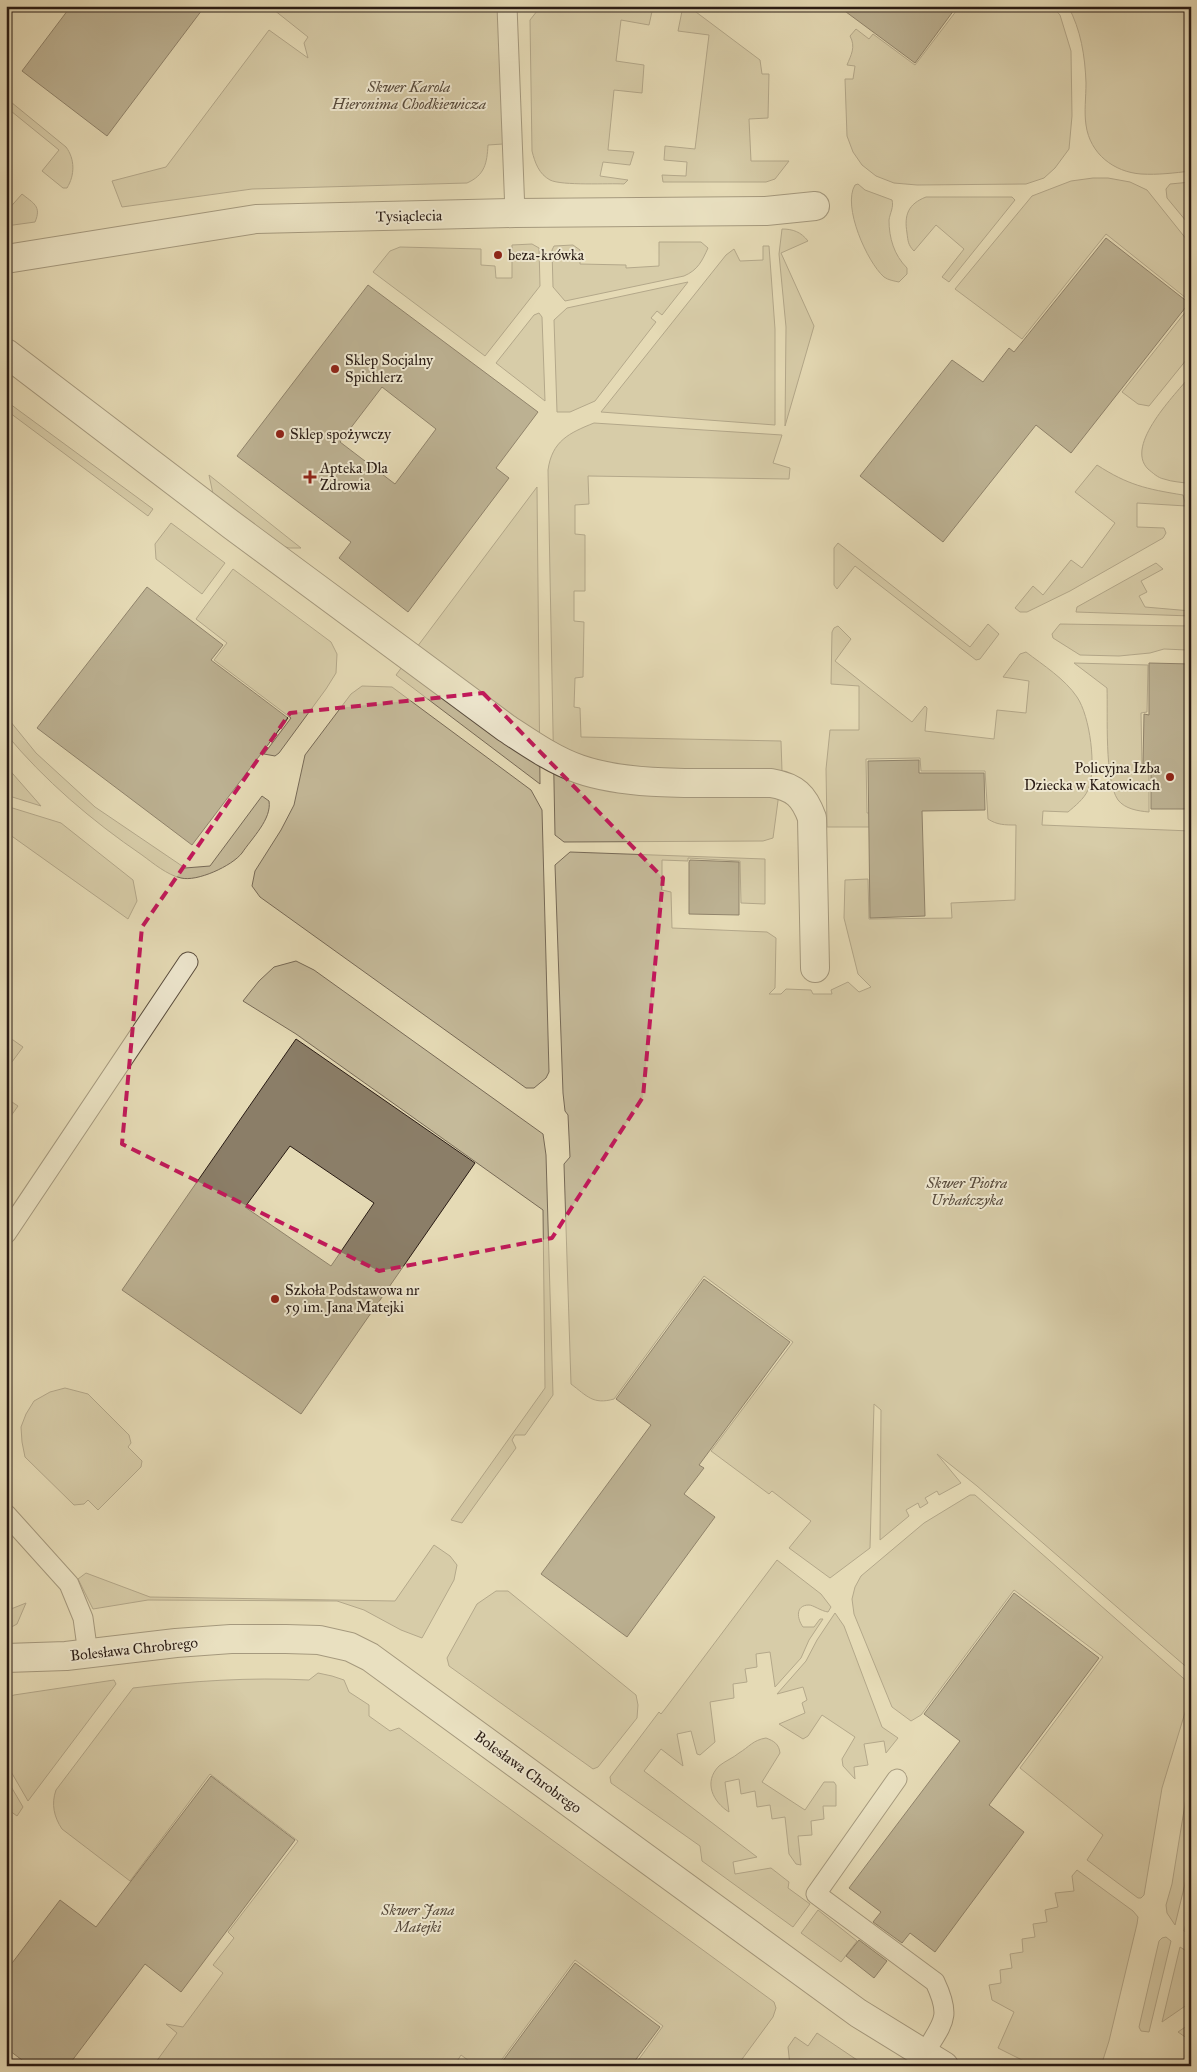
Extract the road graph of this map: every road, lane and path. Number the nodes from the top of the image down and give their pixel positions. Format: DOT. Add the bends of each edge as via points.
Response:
graph roads {
  1 [pos="508,6"];
  2 [pos="815,206"];
  3 [pos="515,213"];
  4 [pos="6,259"];
  5 [pos="6,354"];
  6 [pos="188,962"];
  7 [pos="815,968"];
  8 [pos="6,1234"];
  9 [pos="6,1514"];
  10 [pos="88,1654"];
  11 [pos="59,1657"];
  12 [pos="6,1658"];
  13 [pos="6,1675"];
  14 [pos="897,1780"];
  15 [pos="934,2060"];
  1 -- 3 [label="lane"];
  2 -- 3 [label="street, Tysiąclecia" via="766,211"];
  3 -- 4 [label="street, Tysiąclecia" via="256,220"];
  5 -- 7 [label="street" via="506,728 548,754 578,769 611,778 656,782 771,783 785,786 798,794 807,803 812,818"];
  6 -- 8 [label="lane"];
  9 -- 10 [label="lane" via="69,1584 83,1618"];
  10 -- 11 [label="street, Bolesława Chrobrego"];
  10 -- 15 [label="street, Bolesława Chrobrego" via="176,1643 286,1639 319,1640 350,1647 370,1656 850,2007"];
  11 -- 12 [label="street, Bolesława Chrobrego"];
  11 -- 13 [label="street, Bolesława Chrobrego"];
  14 -- 15 [label="lane" via="816,1894 935,1982 944,2002 945,2017"];
}
